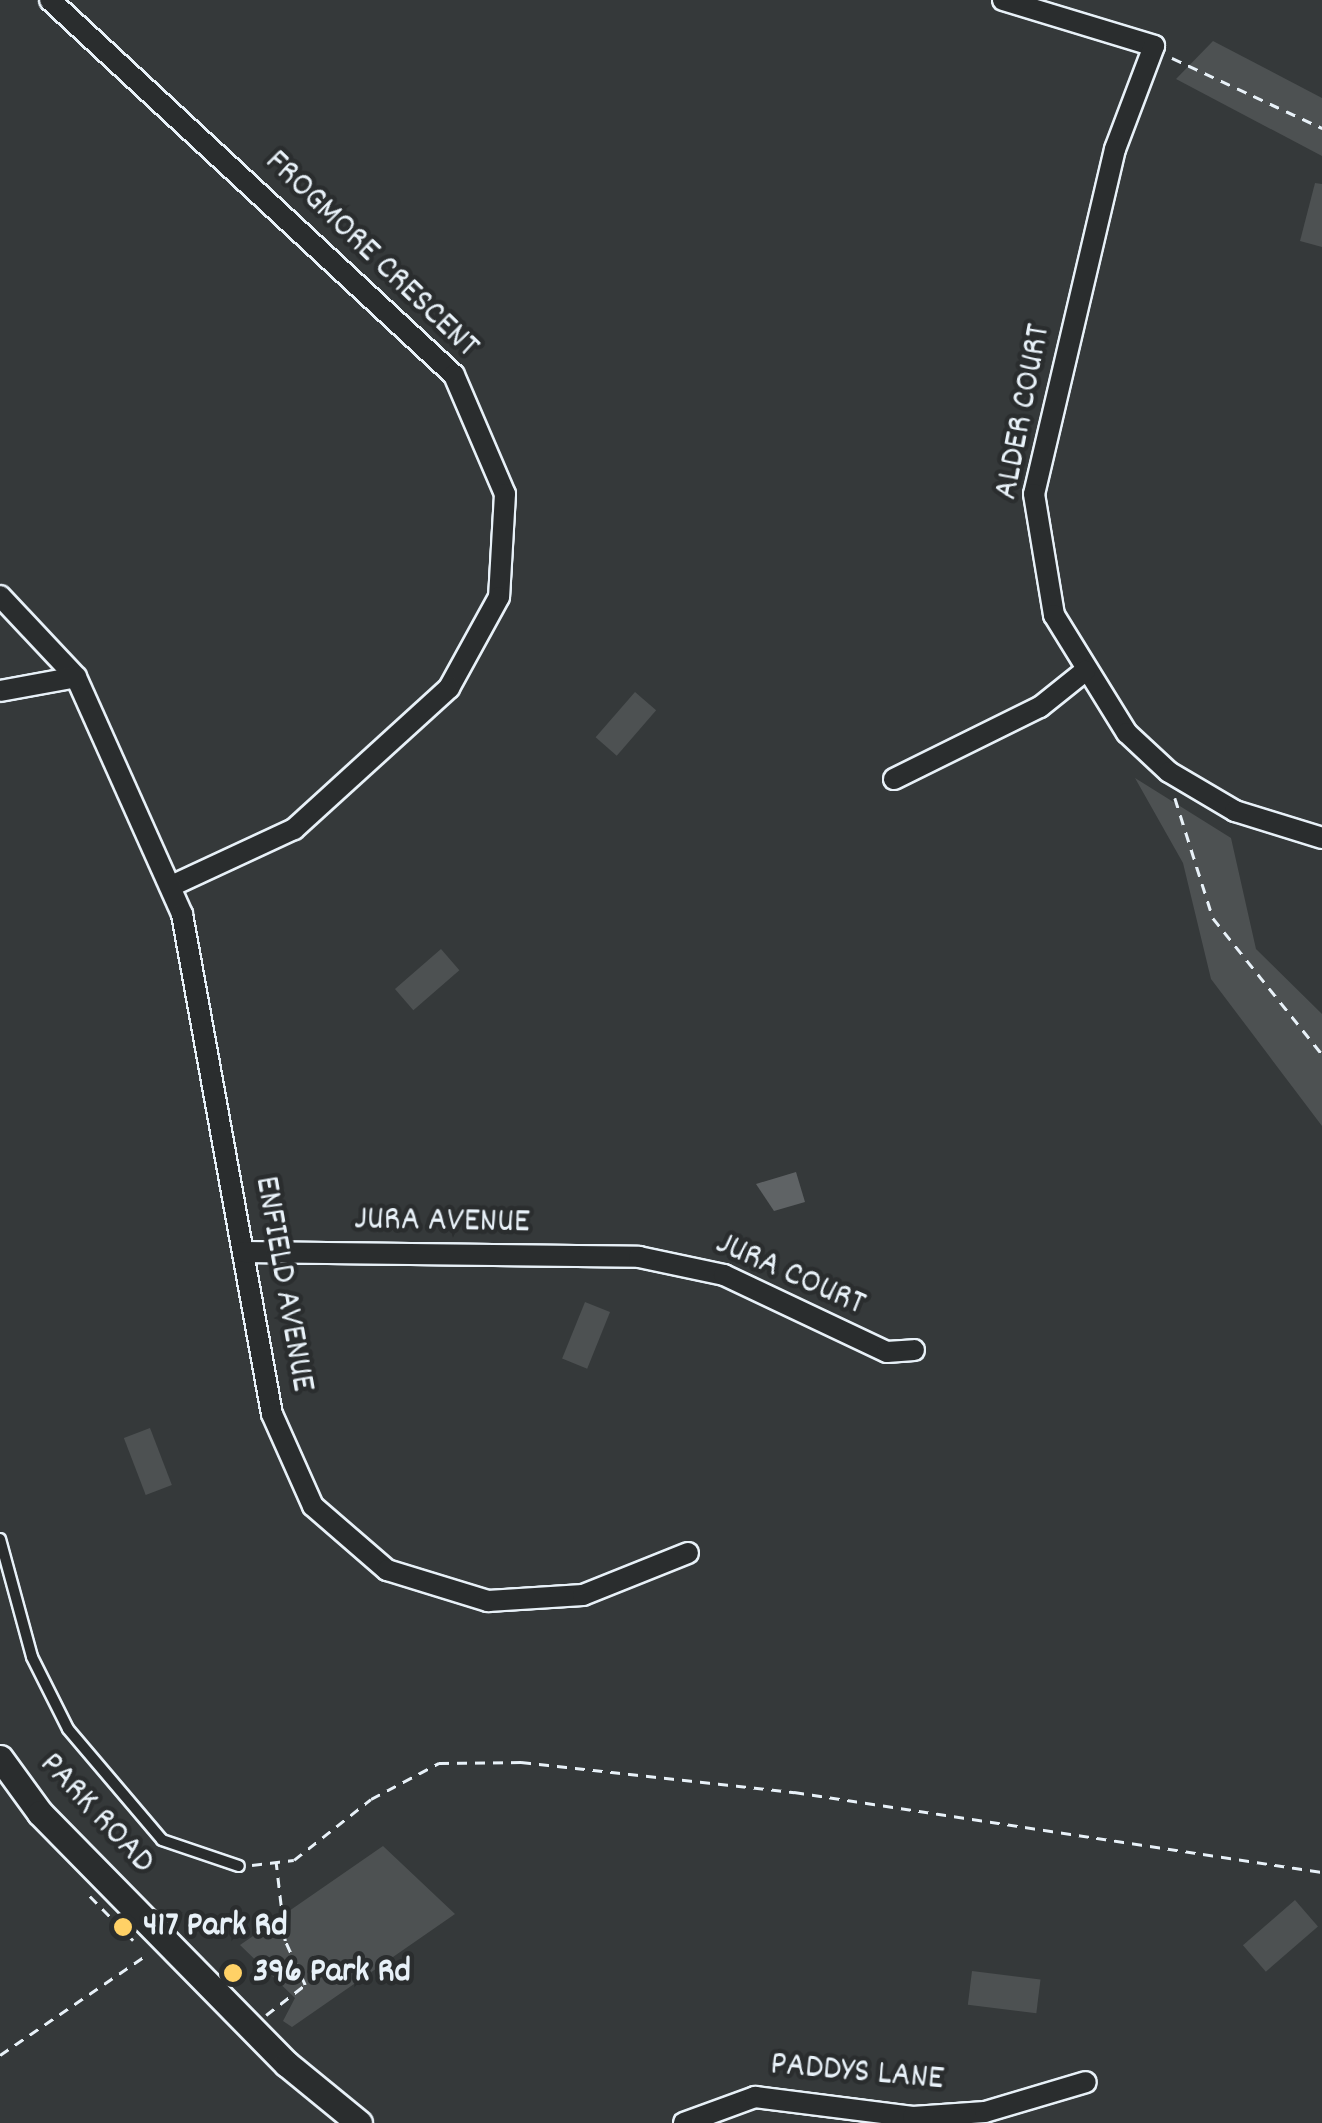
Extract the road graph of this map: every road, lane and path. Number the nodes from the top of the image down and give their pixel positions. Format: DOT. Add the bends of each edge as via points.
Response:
graph roads {
  1 [pos="50,0"];
  2 [pos="1002,0"];
  3 [pos="1154,46"];
  4 [pos="1322,128"];
  5 [pos="0,596"];
  6 [pos="1086,672"];
  7 [pos="76,678"];
  8 [pos="0,691"];
  9 [pos="1168,772"];
  10 [pos="894,779"];
  11 [pos="1322,838"];
  12 [pos="171,886"];
  13 [pos="1322,1054"];
  14 [pos="244,1252"];
  15 [pos="640,1257"];
  16 [pos="914,1350"];
  17 [pos="0,1539"];
  18 [pos="688,1552"];
  19 [pos="0,1758"];
  20 [pos="276,1862"];
  21 [pos="239,1866"];
  22 [pos="1322,1872"];
  23 [pos="169,1939"];
  24 [pos="251,2026"];
  25 [pos="0,2054"];
  26 [pos="1086,2082"];
  27 [pos="359,2123"];
  28 [pos="684,2123"];
  1 -- 12 [label="street, FROGMORE CRESCENT" via="454,375 506,494 498,598 450,688 294,829"];
  2 -- 3 [label="street"];
  3 -- 4 [label="path" via="1207,82 1251,89"];
  3 -- 6 [label="street, ALDER COURT" via="1115,150 1034,494 1038,559"];
  5 -- 7 [label="street, ENFIELD AVENUE"];
  6 -- 9 [label="street, ALDER COURT" via="1127,734"];
  6 -- 10 [label="street" via="1040,708"];
  7 -- 8 [label="street"];
  7 -- 12 [label="street, ENFIELD AVENUE"];
  9 -- 11 [label="street, ALDER COURT" via="1235,812"];
  9 -- 13 [label="path" via="1212,918"];
  12 -- 14 [label="street, ENFIELD AVENUE" via="191,950"];
  14 -- 15 [label="street, JURA AVENUE"];
  14 -- 18 [label="street, ENFIELD AVENUE" via="272,1414 296,1480 374,1561 438,1592 519,1603 616,1586"];
  15 -- 16 [label="street, JURA COURT" via="724,1275 887,1352"];
  17 -- 21 [label="lane" via="32,1657 68,1728 162,1840"];
  19 -- 23 [label="street, PARK ROAD" via="40,1813"];
  20 -- 21 [label="path"];
  20 -- 22 [label="path" via="294,1860 371,1800 439,1763 521,1762 794,1792"];
  20 -- 24 [label="path" via="285,1941 306,1985"];
  23 -- 24 [label="street, PARK ROAD"];
  23 -- 25 [label="path"];
  24 -- 27 [label="street, PARK ROAD"];
  26 -- 28 [label="street, PADDYS LANE" via="985,2112 913,2117 755,2096"];
}
